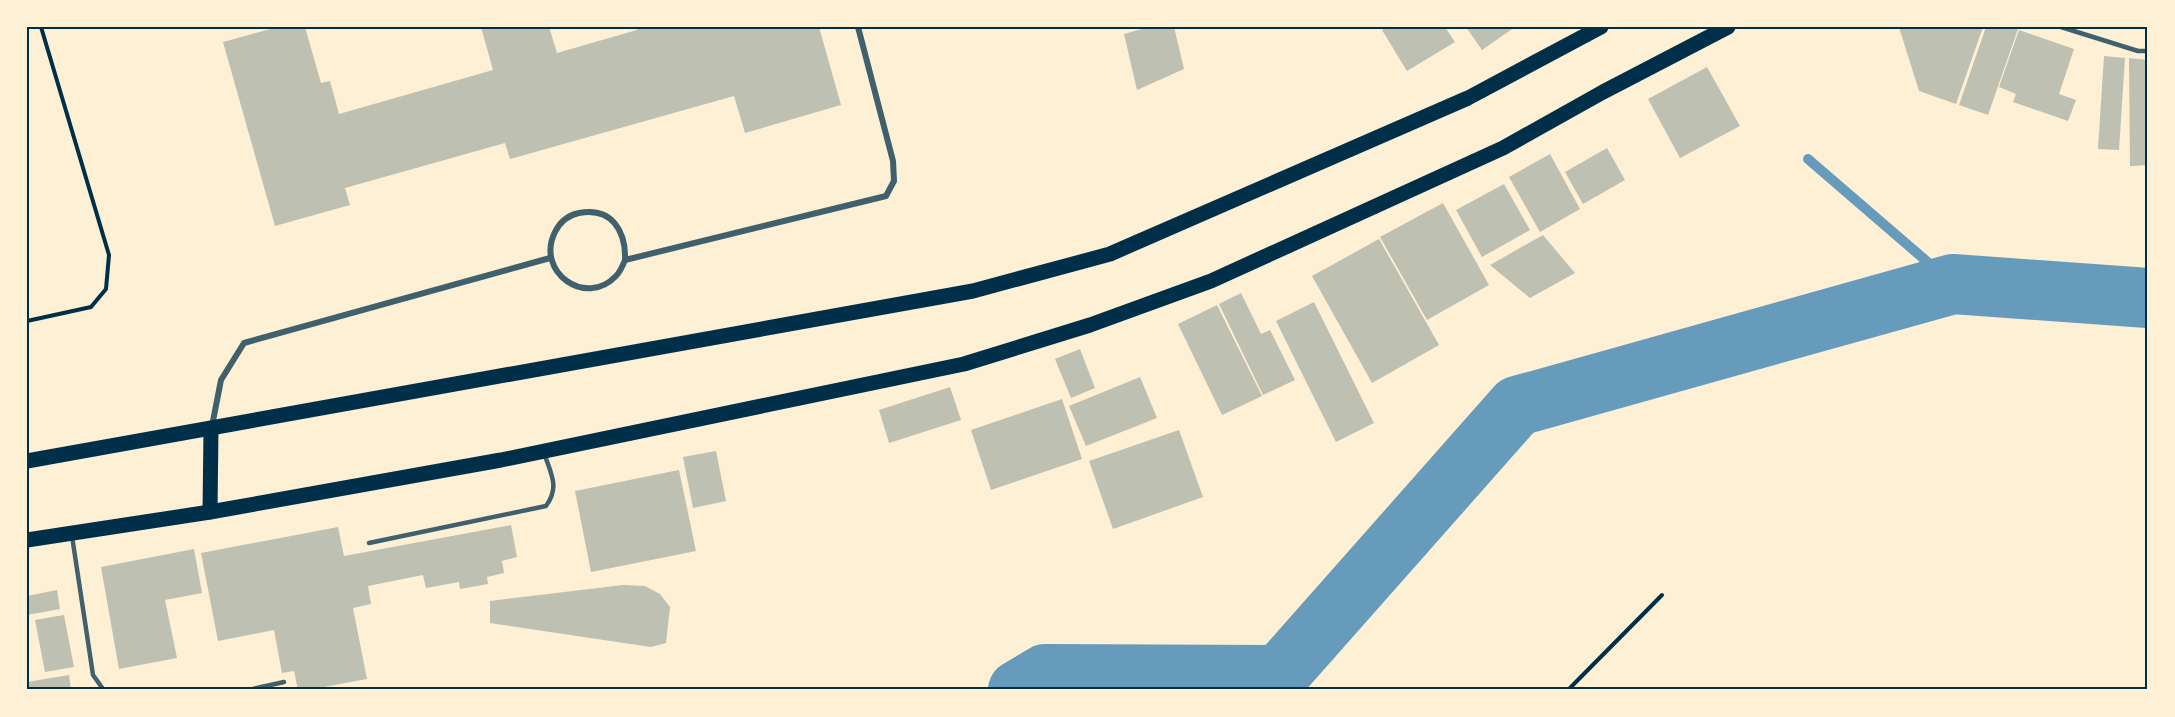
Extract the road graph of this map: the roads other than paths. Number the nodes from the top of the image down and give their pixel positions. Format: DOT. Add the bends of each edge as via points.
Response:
graph roads {
  1 [pos="858,27"];
  2 [pos="1600,27"];
  3 [pos="1728,27"];
  4 [pos="2061,27"];
  5 [pos="2148,51"];
  6 [pos="550,258"];
  7 [pos="625,260"];
  8 [pos="212,430"];
  9 [pos="543,451"];
  10 [pos="27,461"];
  11 [pos="210,512"];
  12 [pos="72,533"];
  13 [pos="27,540"];
  14 [pos="369,543"];
  15 [pos="284,682"];
  16 [pos="107,690"];
  17 [pos="248,690"];
  1 -- 7 [label="street" via="893,161 894,181 886,196"];
  2 -- 8 [label="main road" via="1468,98 1110,254 973,291"];
  3 -- 9 [label="main road" via="1503,148 1211,281 1090,325 964,364"];
  4 -- 5 [label="lane"];
  6 -- 7 [label="street" via="557,273 570,284 587,288 604,285 617,275"];
  6 -- 7 [label="street" via="551,240 558,225 572,215 589,211 605,216 618,227 625,243"];
  6 -- 8 [label="street" via="244,343 221,380"];
  8 -- 10 [label="main road"];
  8 -- 11 [label="main road"];
  9 -- 11 [label="main road"];
  9 -- 14 [label="lane" via="554,486 553,497 546,506"];
  11 -- 12 [label="main road"];
  12 -- 13 [label="main road"];
  12 -- 16 [label="lane" via="93,675"];
  15 -- 17 [label="lane"];
}
